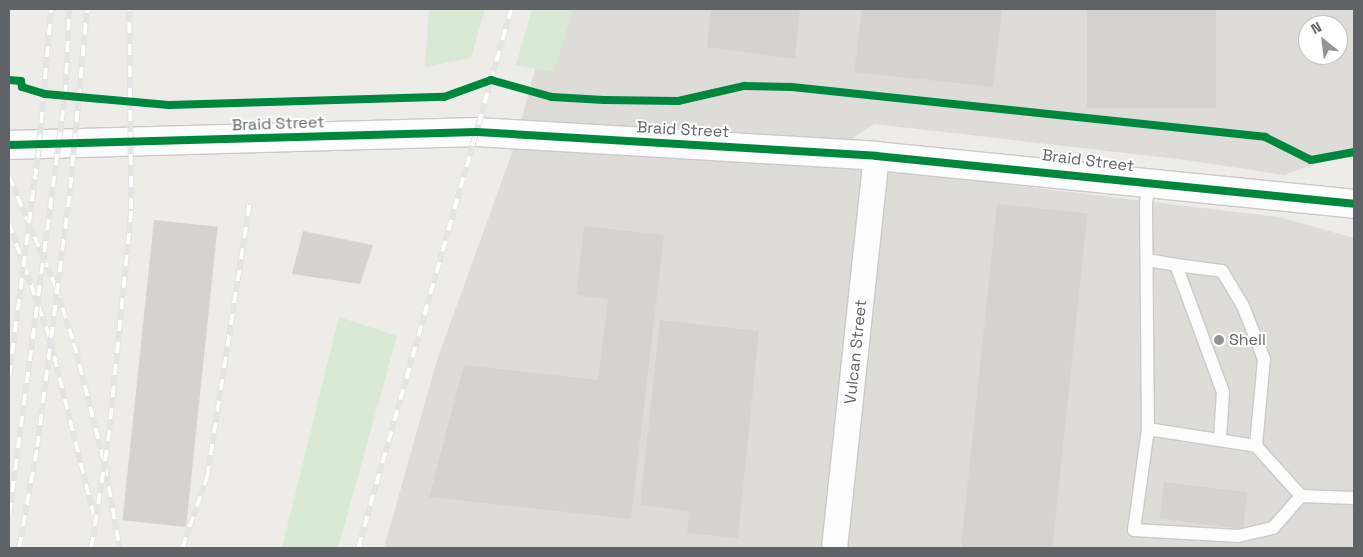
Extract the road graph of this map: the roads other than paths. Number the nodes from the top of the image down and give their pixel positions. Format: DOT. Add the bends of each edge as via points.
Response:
graph roads {
  1 [pos="9,145"];
  2 [pos="876,156"];
  3 [pos="1149,182"];
  4 [pos="1354,204"];
  5 [pos="1148,260"];
  6 [pos="1176,265"];
  7 [pos="1148,428"];
  8 [pos="1220,439"];
  9 [pos="1256,446"];
  10 [pos="1301,496"];
  11 [pos="1354,498"];
  12 [pos="834,548"];
  1 -- 2 [label="street, Braid Street" via="477,132"];
  2 -- 3 [label="street, Braid Street"];
  2 -- 12 [label="street, Vulcan Street"];
  3 -- 4 [label="street, Braid Street"];
  3 -- 5 [label="lane"];
  5 -- 6 [label="lane"];
  5 -- 7 [label="lane"];
  6 -- 8 [label="lane" via="1223,392"];
  6 -- 9 [label="lane" via="1222,271 1243,306 1264,358"];
  7 -- 8 [label="lane"];
  7 -- 10 [label="lane" via="1134,530 1238,536 1273,528"];
  8 -- 9 [label="lane"];
  9 -- 10 [label="lane"];
  10 -- 11 [label="lane"];
}
